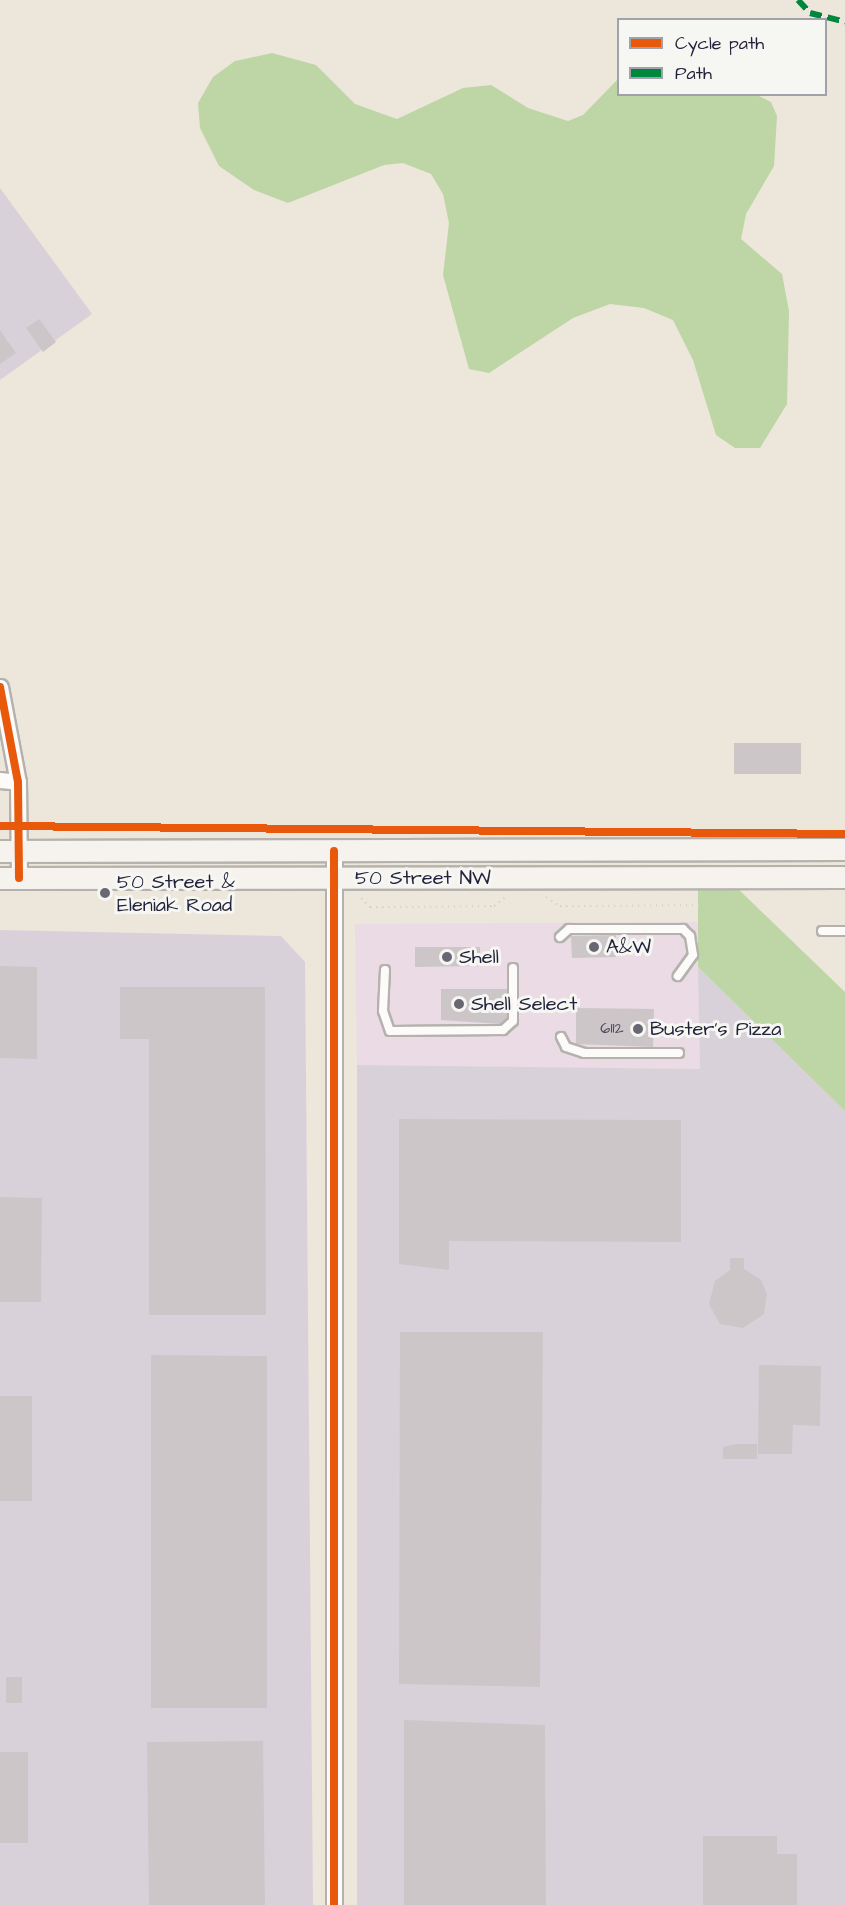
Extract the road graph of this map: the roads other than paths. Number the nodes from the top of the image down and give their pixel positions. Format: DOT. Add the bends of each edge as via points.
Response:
graph roads {
  1 [pos="0,687"];
  2 [pos="0,780"];
  3 [pos="18,782"];
  4 [pos="845,849"];
  5 [pos="10,851"];
  6 [pos="333,851"];
  7 [pos="845,877"];
  8 [pos="10,878"];
  9 [pos="334,879"];
  10 [pos="822,931"];
  11 [pos="845,931"];
  12 [pos="560,937"];
  13 [pos="513,968"];
  14 [pos="385,970"];
  15 [pos="678,976"];
  16 [pos="561,1037"];
  17 [pos="679,1053"];
  18 [pos="334,1905"];
  1 -- 3 [label="street"];
  2 -- 3 [label="street"];
  3 -- 5 [label="street"];
  4 -- 6 [label="main road, 50 Street NW"];
  5 -- 6 [label="main road, 50 Street NW"];
  5 -- 8 [label="street"];
  6 -- 9 [label="street"];
  7 -- 9 [label="main road, 50 Street NW"];
  8 -- 9 [label="main road, 50 Street NW"];
  9 -- 18 [label="street"];
  10 -- 11 [label="lane"];
  12 -- 15 [label="lane" via="575,928 683,929 690,936 693,955"];
  13 -- 14 [label="lane" via="513,1021 503,1030 390,1031 382,1011"];
  16 -- 17 [label="lane" via="566,1047 584,1053"];
}
